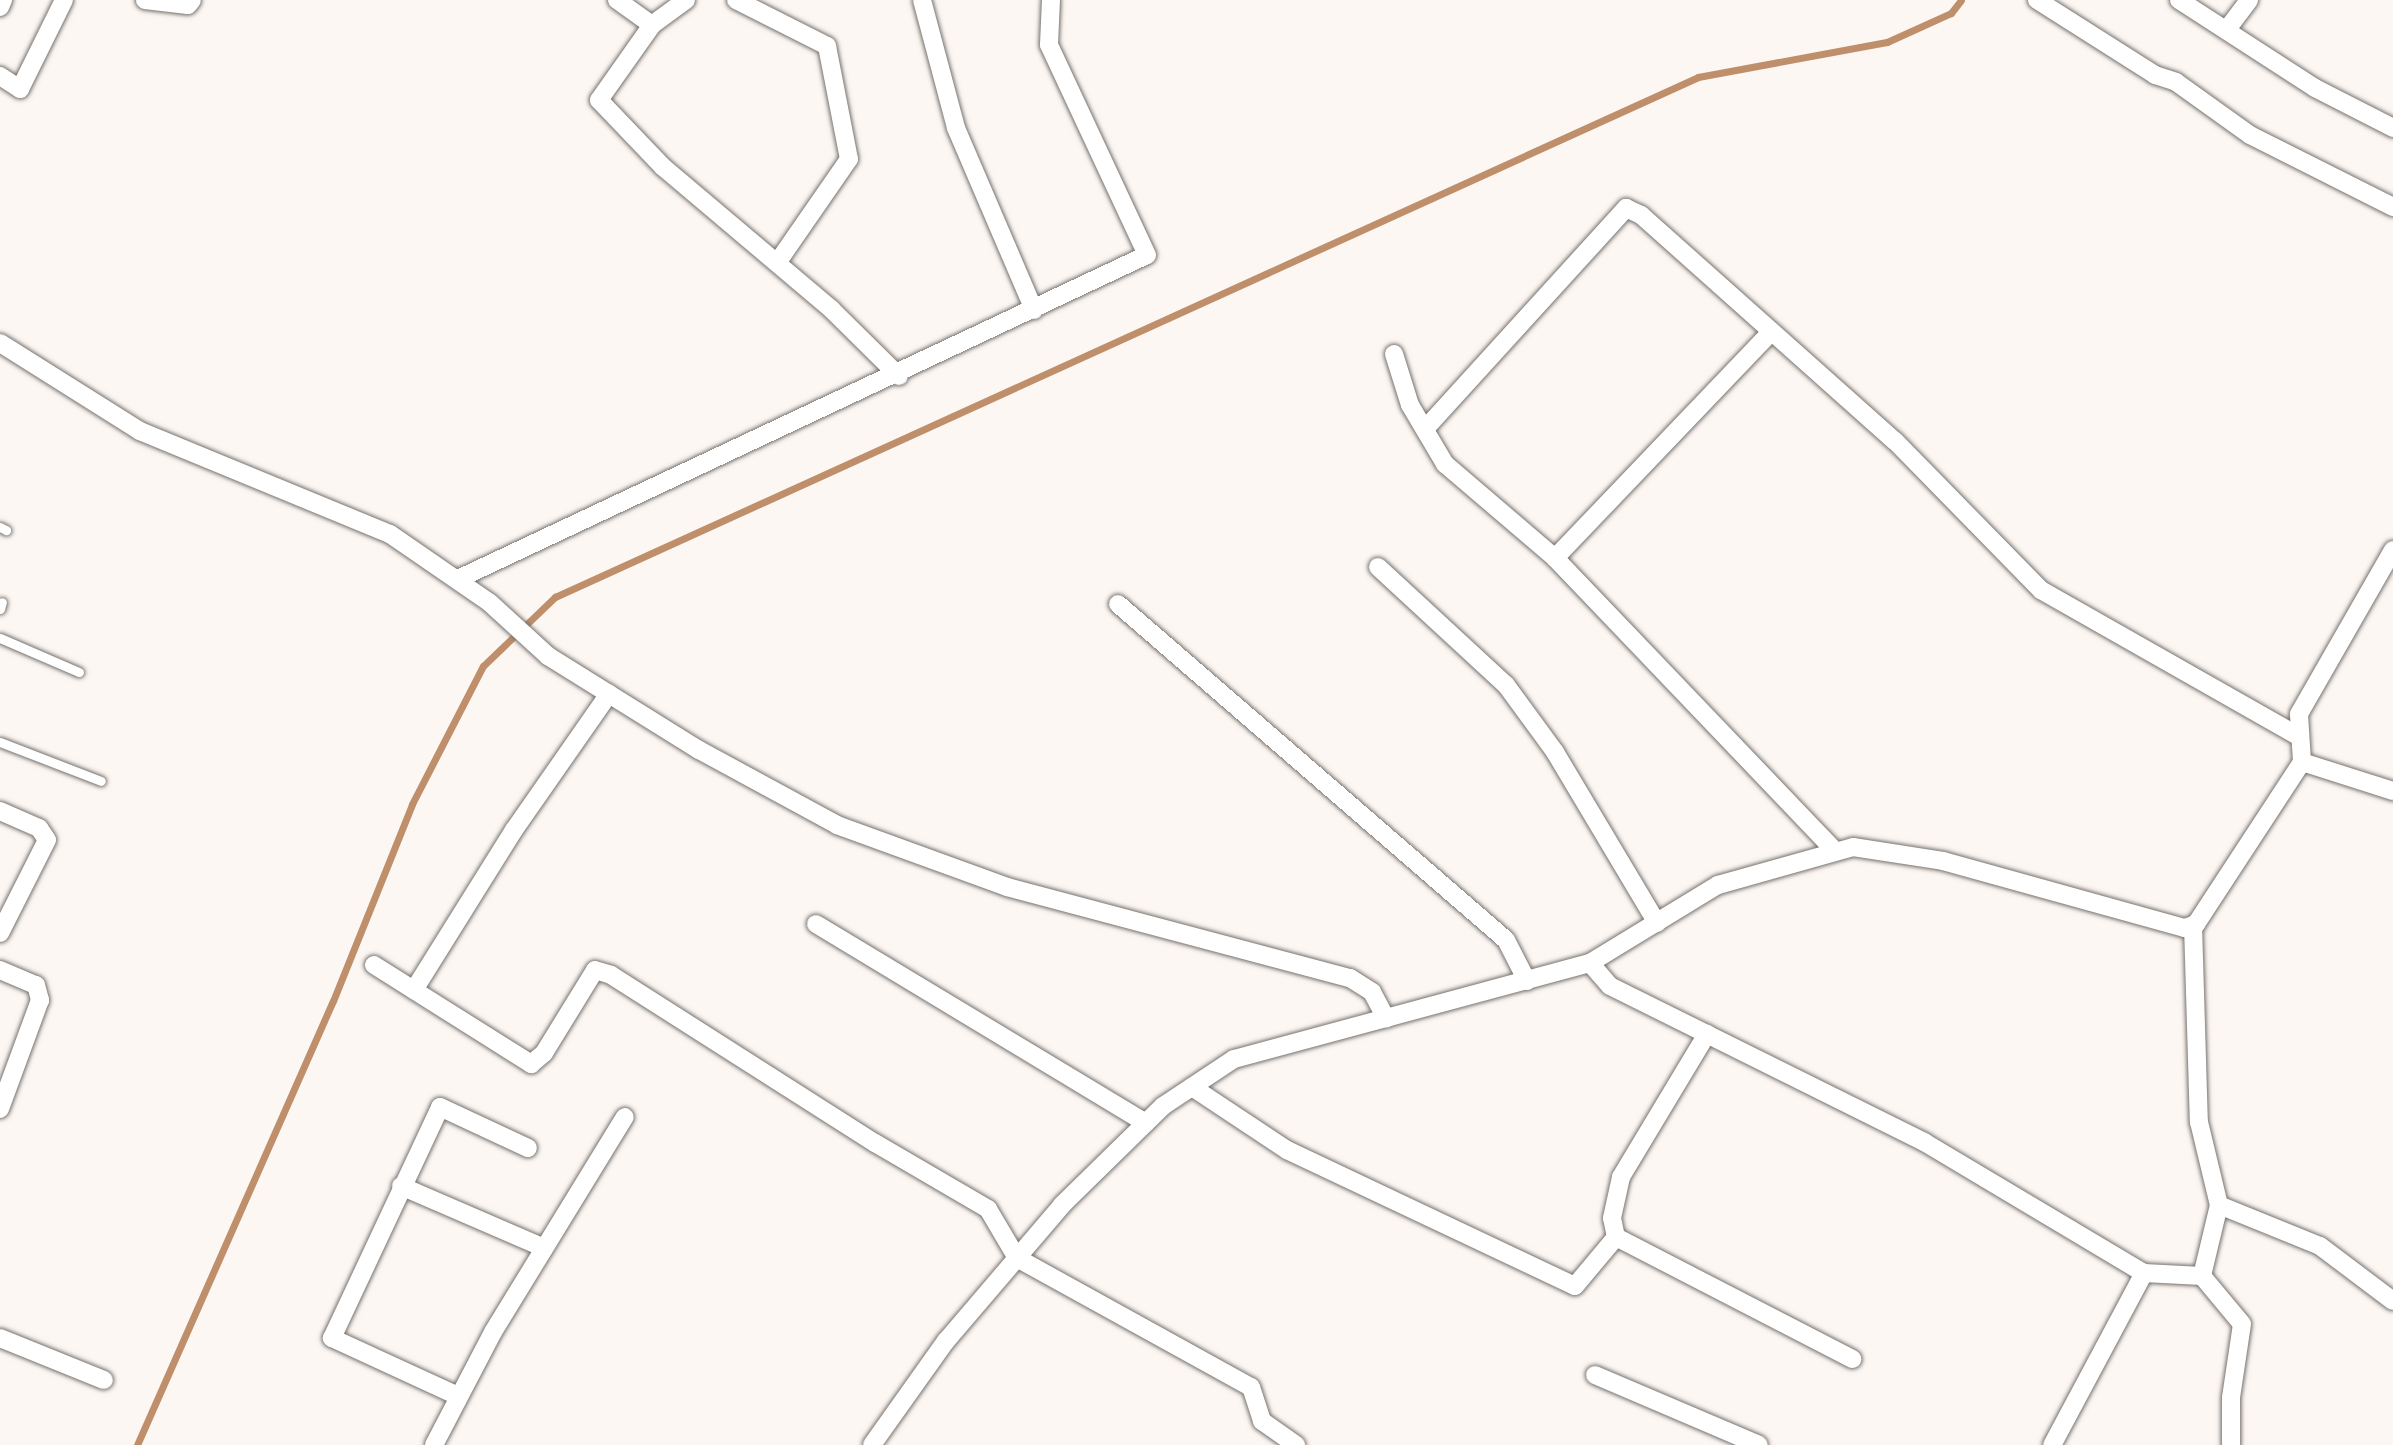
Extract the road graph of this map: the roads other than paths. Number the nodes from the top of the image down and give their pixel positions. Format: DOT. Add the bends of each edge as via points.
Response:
graph roads {
  1 [pos="3,0"];
  2 [pos="64,0"];
  3 [pos="145,0"];
  4 [pos="192,0"];
  5 [pos="617,0"];
  6 [pos="686,0"];
  7 [pos="736,0"];
  8 [pos="922,0"];
  9 [pos="1051,0"];
  10 [pos="2037,0"];
  11 [pos="2179,0"];
  12 [pos="2249,0"];
  13 [pos="0,7"];
  14 [pos="652,25"];
  15 [pos="2228,28"];
  16 [pos="0,76"];
  17 [pos="2393,128"];
  18 [pos="2393,207"];
  19 [pos="777,263"];
  20 [pos="1034,310"];
  21 [pos="1771,332"];
  22 [pos="0,343"];
  23 [pos="1394,354"];
  24 [pos="899,376"];
  25 [pos="1425,429"];
  26 [pos="2393,550"];
  27 [pos="1555,558"];
  28 [pos="1378,567"];
  29 [pos="458,579"];
  30 [pos="1118,604"];
  31 [pos="0,638"];
  32 [pos="79,672"];
  33 [pos="609,694"];
  34 [pos="2298,736"];
  35 [pos="0,742"];
  36 [pos="2302,762"];
  37 [pos="101,781"];
  38 [pos="2393,791"];
  39 [pos="0,811"];
  40 [pos="1834,850"];
  41 [pos="1657,923"];
  42 [pos="816,924"];
  43 [pos="2193,925"];
  44 [pos="0,933"];
  45 [pos="1590,963"];
  46 [pos="374,965"];
  47 [pos="0,970"];
  48 [pos="1527,981"];
  49 [pos="414,990"];
  50 [pos="1386,1018"];
  51 [pos="1707,1034"];
  52 [pos="1192,1087"];
  53 [pos="0,1109"];
  54 [pos="625,1117"];
  55 [pos="1146,1123"];
  56 [pos="528,1148"];
  57 [pos="401,1186"];
  58 [pos="2219,1205"];
  59 [pos="1616,1237"];
  60 [pos="544,1248"];
  61 [pos="1017,1258"];
  62 [pos="2144,1273"];
  63 [pos="2202,1276"];
  64 [pos="2393,1301"];
  65 [pos="0,1338"];
  66 [pos="1852,1359"];
  67 [pos="1595,1375"];
  68 [pos="104,1380"];
  69 [pos="458,1396"];
  70 [pos="434,1445"];
  71 [pos="872,1445"];
  72 [pos="1296,1445"];
  73 [pos="1759,1445"];
  74 [pos="2052,1445"];
  75 [pos="2231,1445"];
  1 -- 13 [label="street"];
  2 -- 16 [label="street" via="20,89"];
  3 -- 4 [label="street" via="188,5"];
  5 -- 14 [label="street"];
  6 -- 14 [label="street"];
  7 -- 19 [label="street" via="827,46 849,159"];
  8 -- 20 [label="street" via="956,128"];
  9 -- 20 [label="street" via="1049,45 1147,255"];
  10 -- 18 [label="street" via="2155,75 2176,82 2250,135"];
  11 -- 15 [label="street"];
  12 -- 15 [label="street"];
  14 -- 19 [label="street" via="599,100 663,167"];
  15 -- 17 [label="street" via="2315,88"];
  19 -- 24 [label="street"];
  20 -- 24 [label="street"];
  21 -- 25 [label="street" via="1626,208"];
  21 -- 27 [label="street"];
  21 -- 34 [label="street" via="1895,441 2041,590"];
  22 -- 29 [label="street" via="140,431 390,534"];
  23 -- 25 [label="street" via="1410,405"];
  24 -- 29 [label="street"];
  25 -- 27 [label="street" via="1445,464"];
  26 -- 34 [label="street" via="2299,714"];
  27 -- 40 [label="street"];
  28 -- 41 [label="street" via="1506,685 1555,752"];
  29 -- 33 [label="street" via="548,656"];
  30 -- 48 [label="street" via="1506,940"];
  31 -- 32 [label="lane"];
  33 -- 49 [label="street" via="514,830"];
  33 -- 50 [label="street" via="837,825 1007,887 1350,978 1372,992"];
  34 -- 36 [label="street"];
  35 -- 37 [label="lane"];
  36 -- 38 [label="street"];
  36 -- 43 [label="street"];
  39 -- 44 [label="street" via="39,828 47,840"];
  40 -- 41 [label="street" via="1718,885"];
  40 -- 43 [label="street" via="1875,848 1943,861 2185,928"];
  41 -- 45 [label="street"];
  42 -- 55 [label="street"];
  43 -- 58 [label="street" via="2199,1122"];
  45 -- 48 [label="street"];
  45 -- 51 [label="street" via="1610,986"];
  46 -- 49 [label="street"];
  47 -- 53 [label="street" via="36,985 40,1000"];
  48 -- 50 [label="street"];
  49 -- 61 [label="street" via="531,1064 544,1053 595,970 611,975 988,1209"];
  50 -- 52 [label="street" via="1234,1059"];
  51 -- 59 [label="street" via="1621,1177 1612,1218"];
  51 -- 62 [label="street" via="1924,1142"];
  52 -- 55 [label="street"];
  52 -- 59 [label="street" via="1287,1150 1575,1286"];
  54 -- 60 [label="street"];
  55 -- 61 [label="street"];
  56 -- 57 [label="street" via="440,1107"];
  57 -- 60 [label="street"];
  57 -- 69 [label="street" via="332,1338"];
  58 -- 63 [label="street"];
  58 -- 64 [label="street" via="2320,1246"];
  59 -- 66 [label="street"];
  60 -- 69 [label="street"];
  61 -- 71 [label="street" via="946,1341"];
  61 -- 72 [label="street" via="1251,1387 1262,1421"];
  62 -- 63 [label="street"];
  62 -- 74 [label="street"];
  63 -- 75 [label="street" via="2242,1324 2231,1398"];
  65 -- 68 [label="street"];
  67 -- 73 [label="street"];
  69 -- 70 [label="street"];
}
